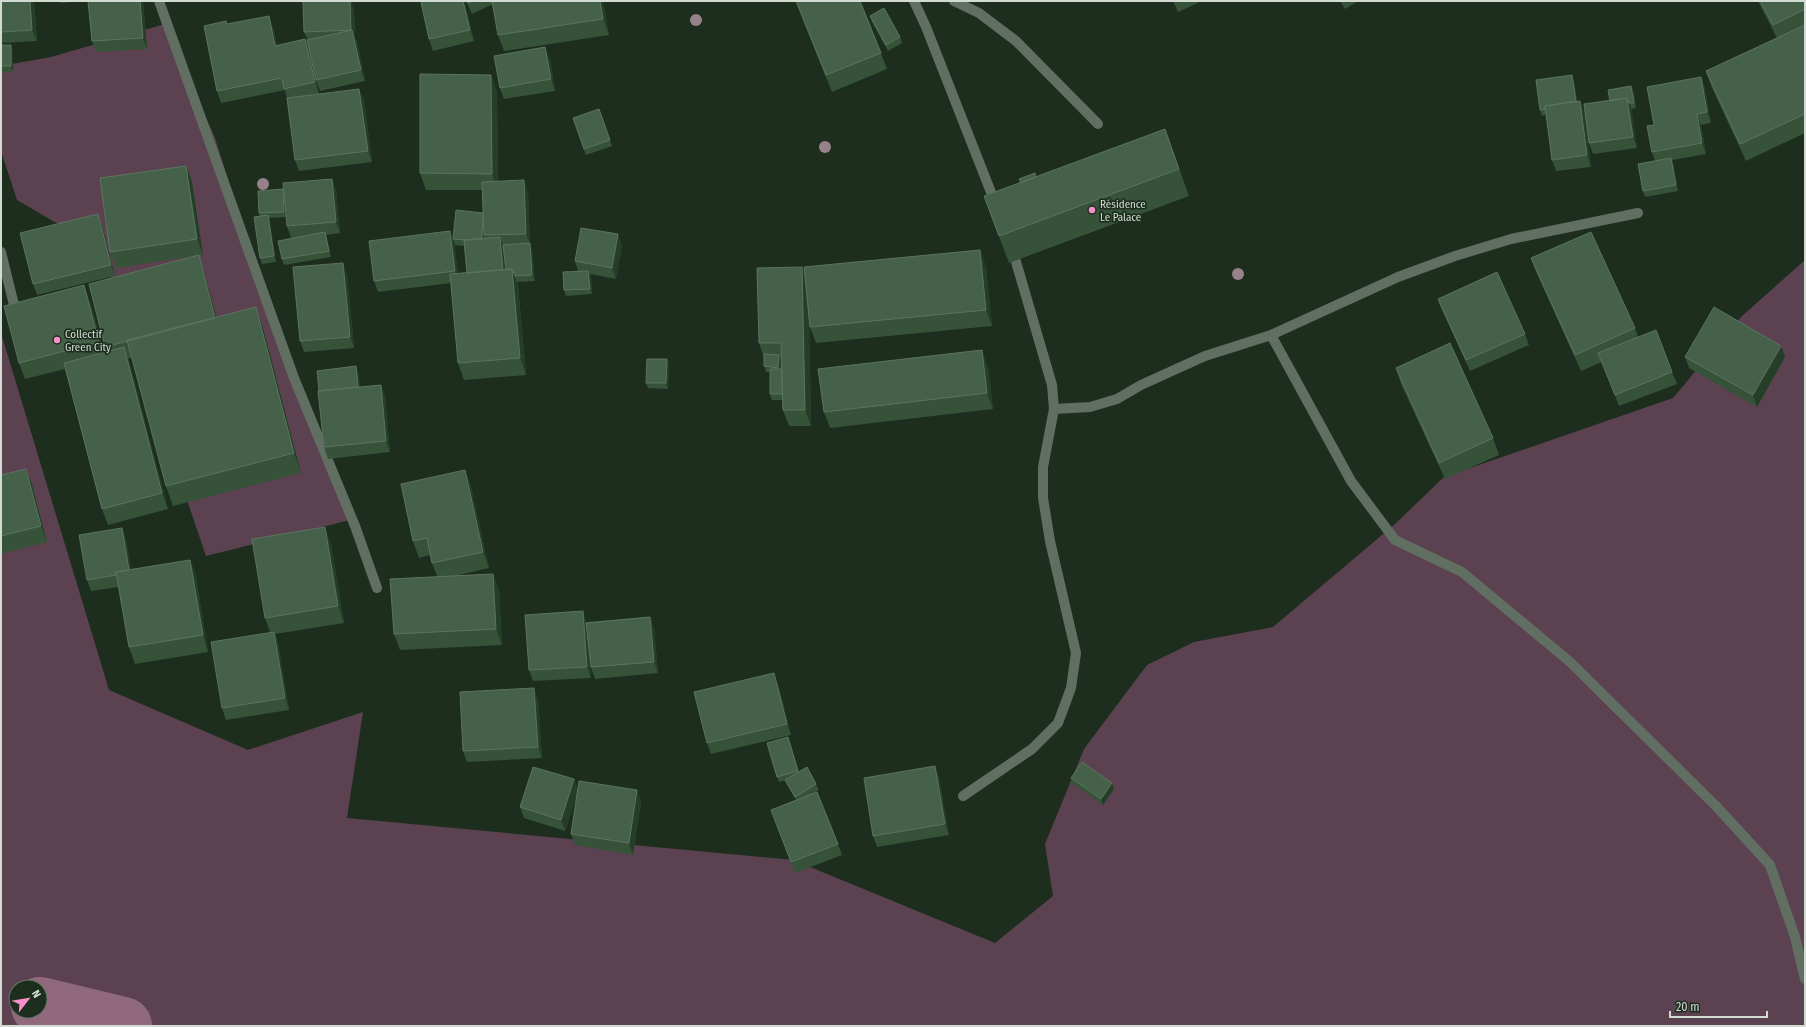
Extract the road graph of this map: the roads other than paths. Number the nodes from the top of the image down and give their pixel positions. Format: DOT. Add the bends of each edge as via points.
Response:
graph roads {
  1 [pos="158,1"];
  2 [pos="914,1"];
  3 [pos="954,1"];
  4 [pos="1098,124"];
  5 [pos="999,212"];
  6 [pos="1638,213"];
  7 [pos="1009,240"];
  8 [pos="1,252"];
  9 [pos="15,309"];
  10 [pos="1271,335"];
  11 [pos="1054,409"];
  12 [pos="377,588"];
  13 [pos="962,796"];
  14 [pos="1805,979"];
  1 -- 12 [label="street" via="294,378 355,526"];
  2 -- 5 [label="street"];
  3 -- 4 [label="street" via="979,13 1016,41"];
  6 -- 10 [label="street" via="1511,239 1455,256 1398,277"];
  7 -- 11 [label="street" via="1052,385"];
  8 -- 9 [label="street"];
  10 -- 11 [label="street" via="1205,356 1140,385 1117,399 1090,408"];
  10 -- 14 [label="street" via="1351,481 1395,540 1462,572 1569,661 1710,801 1770,865 1795,936"];
  11 -- 13 [label="street" via="1043,467 1043,498 1050,541 1076,653 1071,688 1058,723 1032,749"];
}
